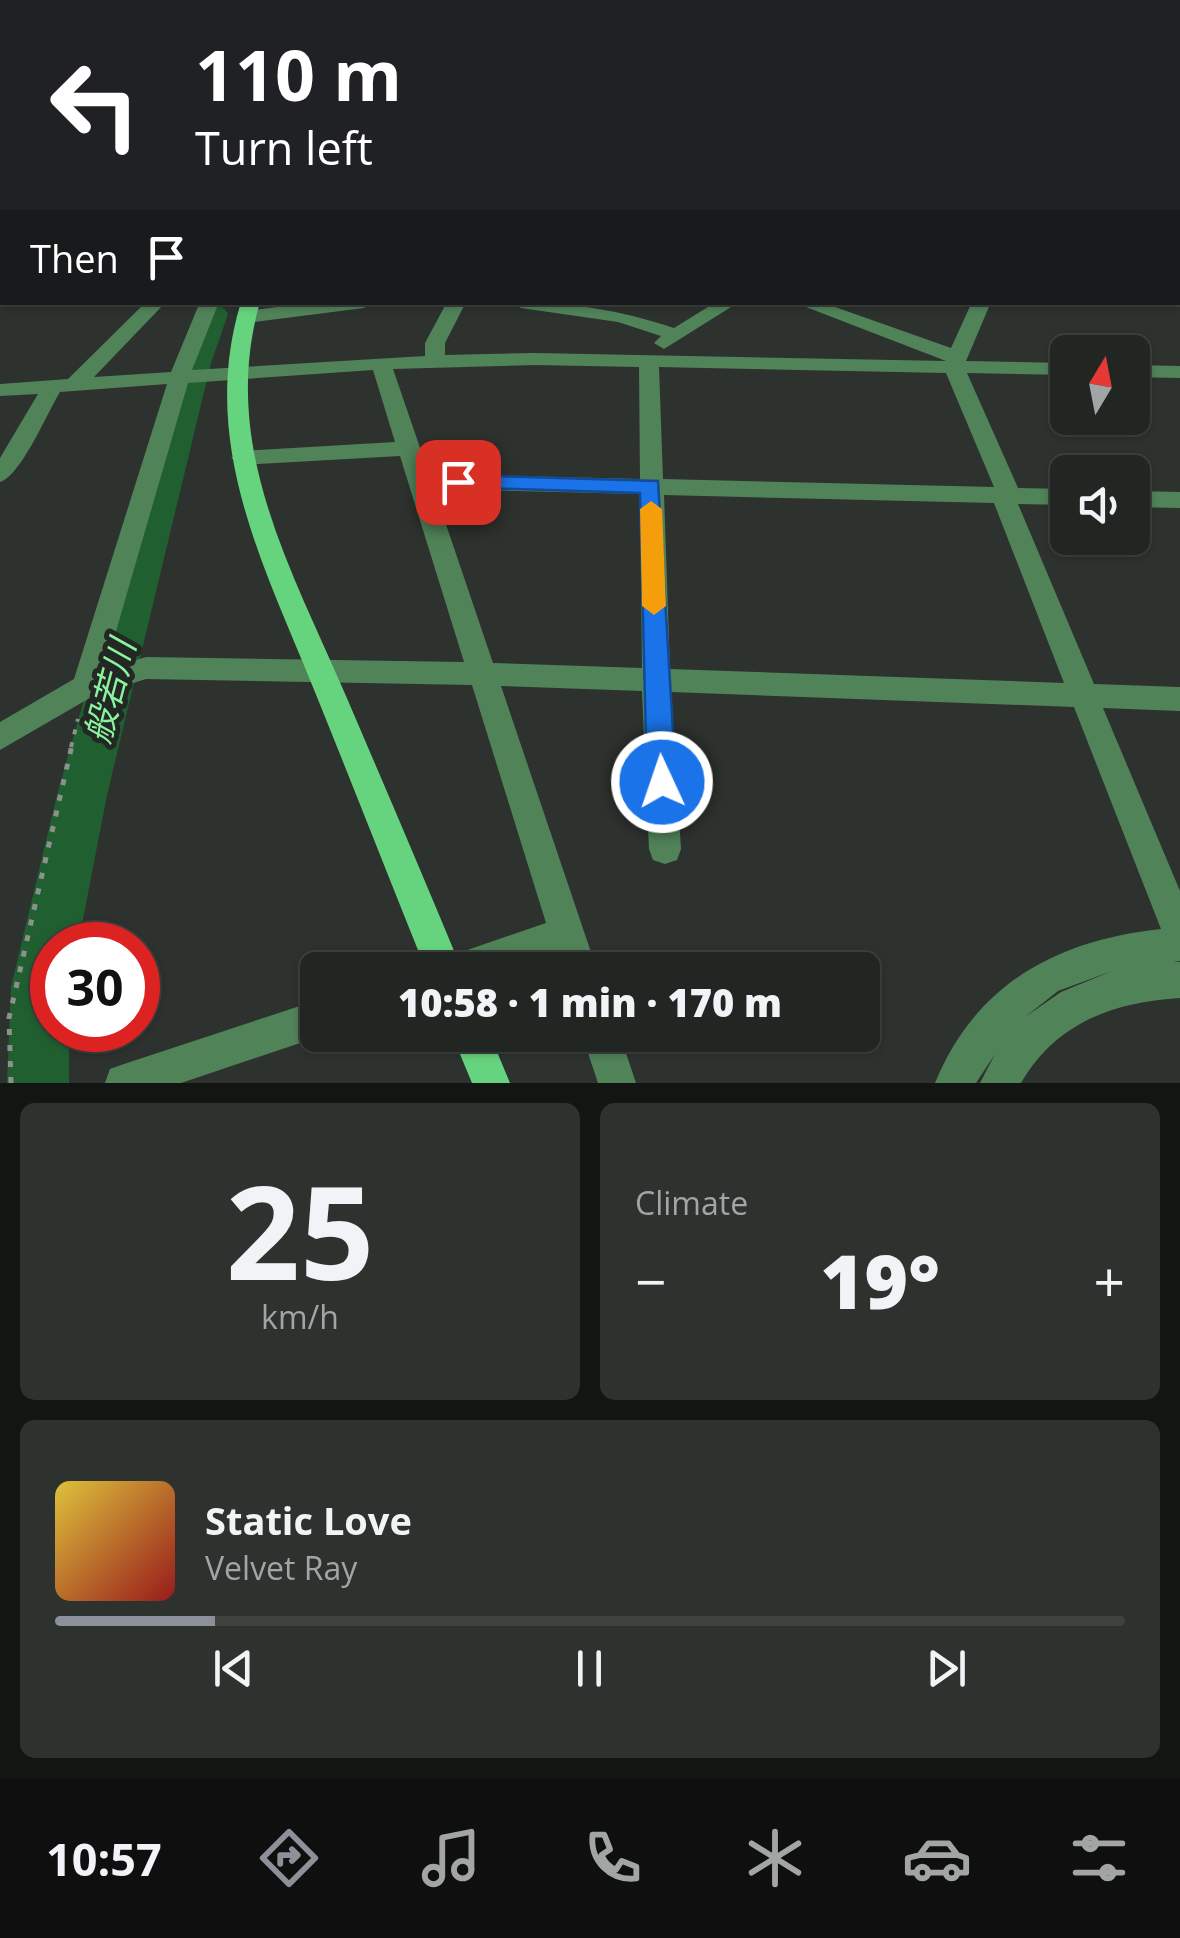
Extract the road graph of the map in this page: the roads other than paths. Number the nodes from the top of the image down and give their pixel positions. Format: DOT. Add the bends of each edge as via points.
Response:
graph roads {
  1 [pos="155,305"];
  2 [pos="209,305"];
  3 [pos="320,305"];
  4 [pos="454,305"];
  5 [pos="541,305"];
  6 [pos="631,305"];
  7 [pos="725,305"];
  8 [pos="810,305"];
  9 [pos="981,305"];
  10 [pos="248,310"];
  11 [pos="618,317"];
  12 [pos="676,336"];
  13 [pos="642,361"];
  14 [pos="435,362"];
  15 [pos="955,362"];
  16 [pos="381,363"];
  17 [pos="1050,369"];
  18 [pos="1150,371"];
  19 [pos="1180,372"];
  20 [pos="226,373"];
  21 [pos="180,376"];
  22 [pos="64,385"];
  23 [pos="0,390"];
  24 [pos="408,448"];
  25 [pos="242,458"];
  26 [pos="0,474"];
  27 [pos="419,481"];
  28 [pos="650,486"];
  29 [pos="1007,496"];
  30 [pos="1050,497"];
  31 [pos="1150,499"];
  32 [pos="1180,500"];
  33 [pos="322,668"];
  34 [pos="480,674"];
  35 [pos="656,682"];
  36 [pos="89,685"];
  37 [pos="1085,696"];
  38 [pos="1180,699"];
  39 [pos="0,737"];
  40 [pos="665,849"];
  41 [pos="1180,933"];
  42 [pos="566,934"];
  43 [pos="1180,944"];
  44 [pos="437,952"];
  45 [pos="513,952"];
  46 [pos="572,952"];
  47 [pos="1180,980"];
  48 [pos="300,1024"];
  49 [pos="478,1052"];
  50 [pos="607,1052"];
  51 [pos="124,1083"];
  52 [pos="491,1083"];
  53 [pos="618,1083"];
  54 [pos="954,1083"];
  55 [pos="998,1083"];
  1 -- 22 [label="street"];
  2 -- 21 [label="street"];
  3 -- 10 [label="street"];
  4 -- 14 [label="street" via="435,343"];
  5 -- 11 [label="street"];
  6 -- 11 [label="street"];
  7 -- 12 [label="street"];
  8 -- 15 [label="street"];
  9 -- 15 [label="street"];
  10 -- 20 [label="main road"];
  11 -- 12 [label="street"];
  12 -- 13 [label="street"];
  13 -- 14 [label="street"];
  13 -- 15 [label="street"];
  13 -- 28 [label="street"];
  14 -- 16 [label="street"];
  15 -- 17 [label="street"];
  15 -- 29 [label="street"];
  16 -- 20 [label="street"];
  16 -- 24 [label="street"];
  18 -- 19 [label="street"];
  20 -- 21 [label="street"];
  20 -- 25 [label="main road"];
  21 -- 22 [label="street"];
  21 -- 36 [label="street"];
  22 -- 23 [label="street"];
  22 -- 26 [label="street"];
  24 -- 25 [label="street"];
  24 -- 27 [label="street"];
  25 -- 33 [label="main road" via="252,503"];
  27 -- 28 [label="street"];
  27 -- 34 [label="street"];
  28 -- 29 [label="street"];
  28 -- 35 [label="street"];
  29 -- 30 [label="street"];
  29 -- 37 [label="street"];
  31 -- 32 [label="street"];
  33 -- 34 [label="street"];
  33 -- 36 [label="street" via="132,670"];
  33 -- 44 [label="main road"];
  34 -- 35 [label="street"];
  34 -- 42 [label="street"];
  35 -- 37 [label="street"];
  35 -- 40 [label="street"];
  36 -- 39 [label="street"];
  37 -- 38 [label="street"];
  37 -- 41 [label="street"];
  42 -- 45 [label="street"];
  42 -- 46 [label="street"];
  43 -- 54 [label="street" via="1124,949 1048,974 1014,1000"];
  47 -- 55 [label="street" via="1109,990 1064,1007 1033,1035"];
  48 -- 51 [label="street"];
  49 -- 52 [label="main road"];
  50 -- 53 [label="street"];
}
